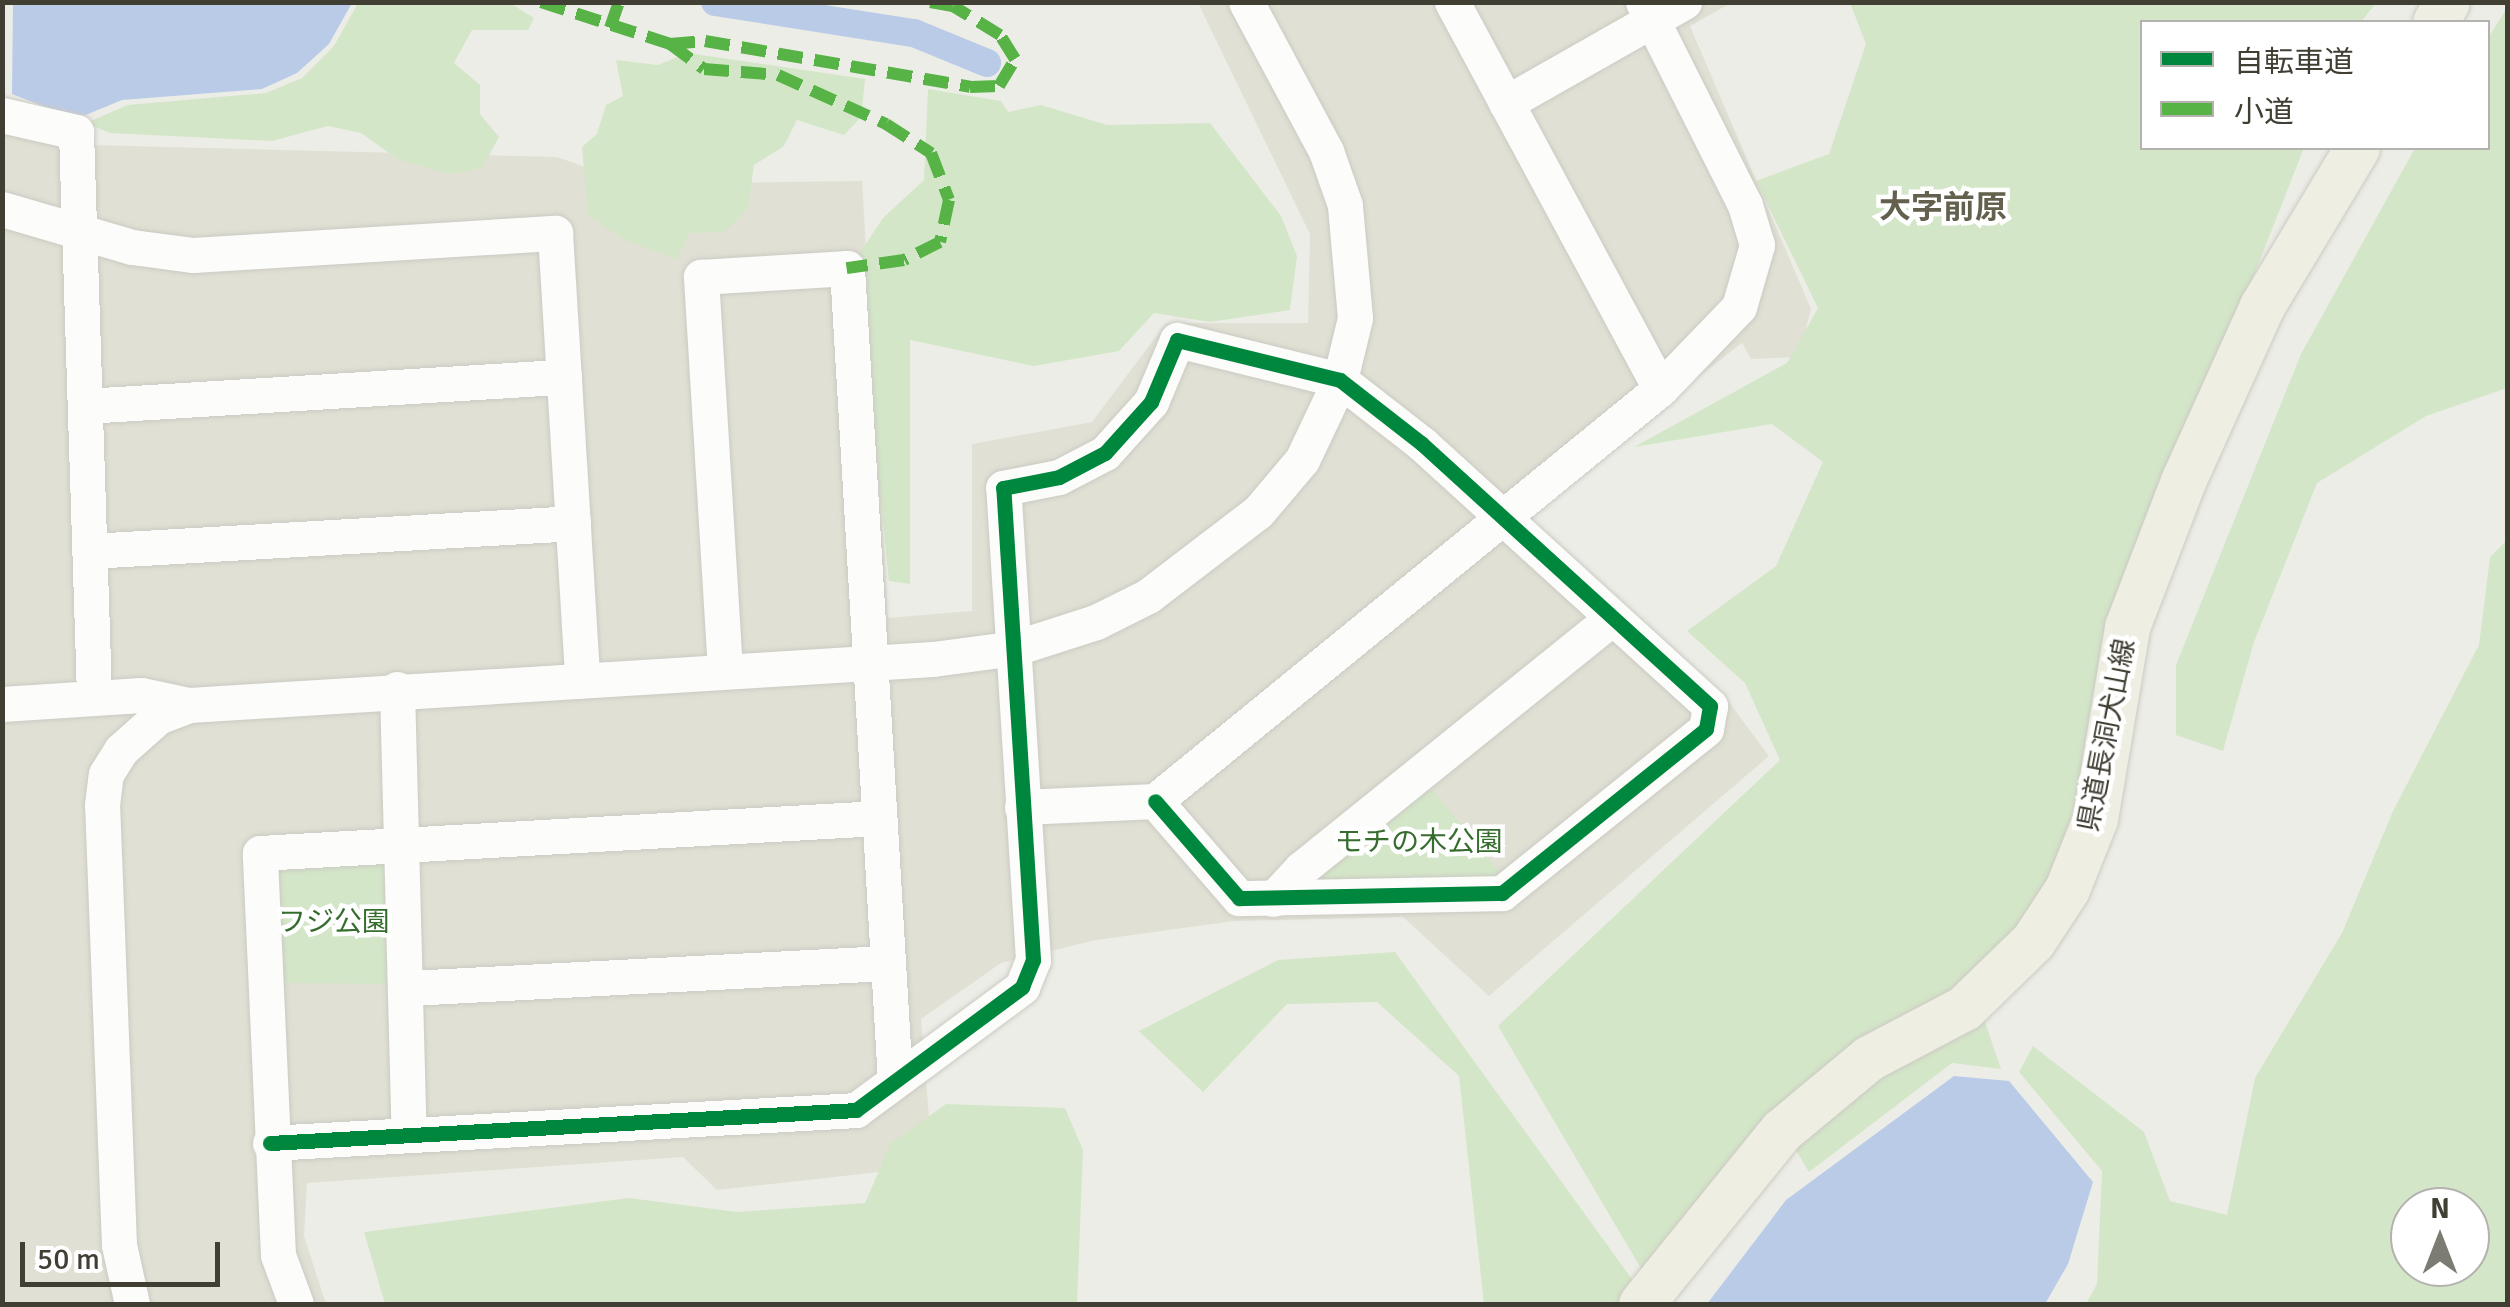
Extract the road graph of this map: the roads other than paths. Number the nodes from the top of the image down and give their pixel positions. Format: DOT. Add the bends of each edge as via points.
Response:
graph roads {
  1 [pos="1246,2"];
  2 [pos="1452,2"];
  3 [pos="1684,2"];
  4 [pos="1647,11"];
  5 [pos="1506,103"];
  6 [pos="2,115"];
  7 [pos="2356,150"];
  8 [pos="2,209"];
  9 [pos="75,232"];
  10 [pos="564,377"];
  11 [pos="1340,380"];
  12 [pos="1660,389"];
  13 [pos="85,406"];
  14 [pos="1499,518"];
  15 [pos="573,522"];
  16 [pos="90,550"];
  17 [pos="1611,619"];
  18 [pos="1014,648"];
  19 [pos="872,662"];
  20 [pos="724,670"];
  21 [pos="582,680"];
  22 [pos="398,689"];
  23 [pos="94,696"];
  24 [pos="2,704"];
  25 [pos="189,705"];
  26 [pos="1155,801"];
  27 [pos="1022,807"];
  28 [pos="878,818"];
  29 [pos="403,844"];
  30 [pos="1273,899"];
  31 [pos="886,963"];
  32 [pos="409,988"];
  33 [pos="895,1081"];
  34 [pos="409,1134"];
  35 [pos="270,1142"];
  36 [pos="132,1304"];
  37 [pos="296,1304"];
  38 [pos="1641,1304"];
  1 -- 11 [label="street" via="1326,151 1345,205 1355,318"];
  2 -- 5 [label="street"];
  3 -- 4 [label="street"];
  4 -- 5 [label="street"];
  4 -- 12 [label="street" via="1745,205 1757,245 1739,307"];
  5 -- 12 [label="street"];
  6 -- 9 [label="street" via="76,132"];
  7 -- 38 [label="main road, 県道長洞犬山線" via="2262,306 2183,481 2127,627 2095,819 2067,890 2033,941 1964,1008 1869,1058 1781,1131"];
  8 -- 9 [label="street"];
  9 -- 10 [label="street" via="193,255 555,233"];
  9 -- 13 [label="street"];
  10 -- 13 [label="street"];
  10 -- 15 [label="street"];
  11 -- 14 [label="street" via="1421,443"];
  11 -- 18 [label="street" via="1302,460 1258,512 1196,566 1096,622"];
  11 -- 18 [label="street" via="1176,340 1151,402 1105,453 1058,477 1003,488"];
  12 -- 14 [label="street"];
  13 -- 16 [label="street"];
  14 -- 17 [label="street"];
  14 -- 26 [label="street"];
  15 -- 16 [label="street"];
  15 -- 21 [label="street"];
  16 -- 23 [label="street"];
  17 -- 30 [label="street" via="1300,869"];
  17 -- 30 [label="street" via="1710,706 1706,729 1502,893"];
  18 -- 19 [label="street"];
  18 -- 27 [label="street"];
  19 -- 20 [label="street"];
  19 -- 20 [label="street" via="847,268 701,277"];
  19 -- 28 [label="street"];
  20 -- 21 [label="street"];
  21 -- 22 [label="street"];
  22 -- 25 [label="street"];
  22 -- 29 [label="street"];
  23 -- 24 [label="street"];
  23 -- 25 [label="street" via="141,695"];
  25 -- 36 [label="street" via="158,717 121,750 106,774 102,805 119,1245"];
  26 -- 27 [label="street"];
  26 -- 30 [label="street" via="1239,898"];
  27 -- 33 [label="street" via="1032,972 1022,987"];
  28 -- 29 [label="street"];
  28 -- 31 [label="street"];
  29 -- 32 [label="street"];
  29 -- 35 [label="street" via="260,853"];
  31 -- 32 [label="street"];
  31 -- 33 [label="street"];
  32 -- 34 [label="street"];
  33 -- 34 [label="street" via="856,1110"];
  34 -- 35 [label="street"];
  35 -- 37 [label="street" via="278,1254"];
}
